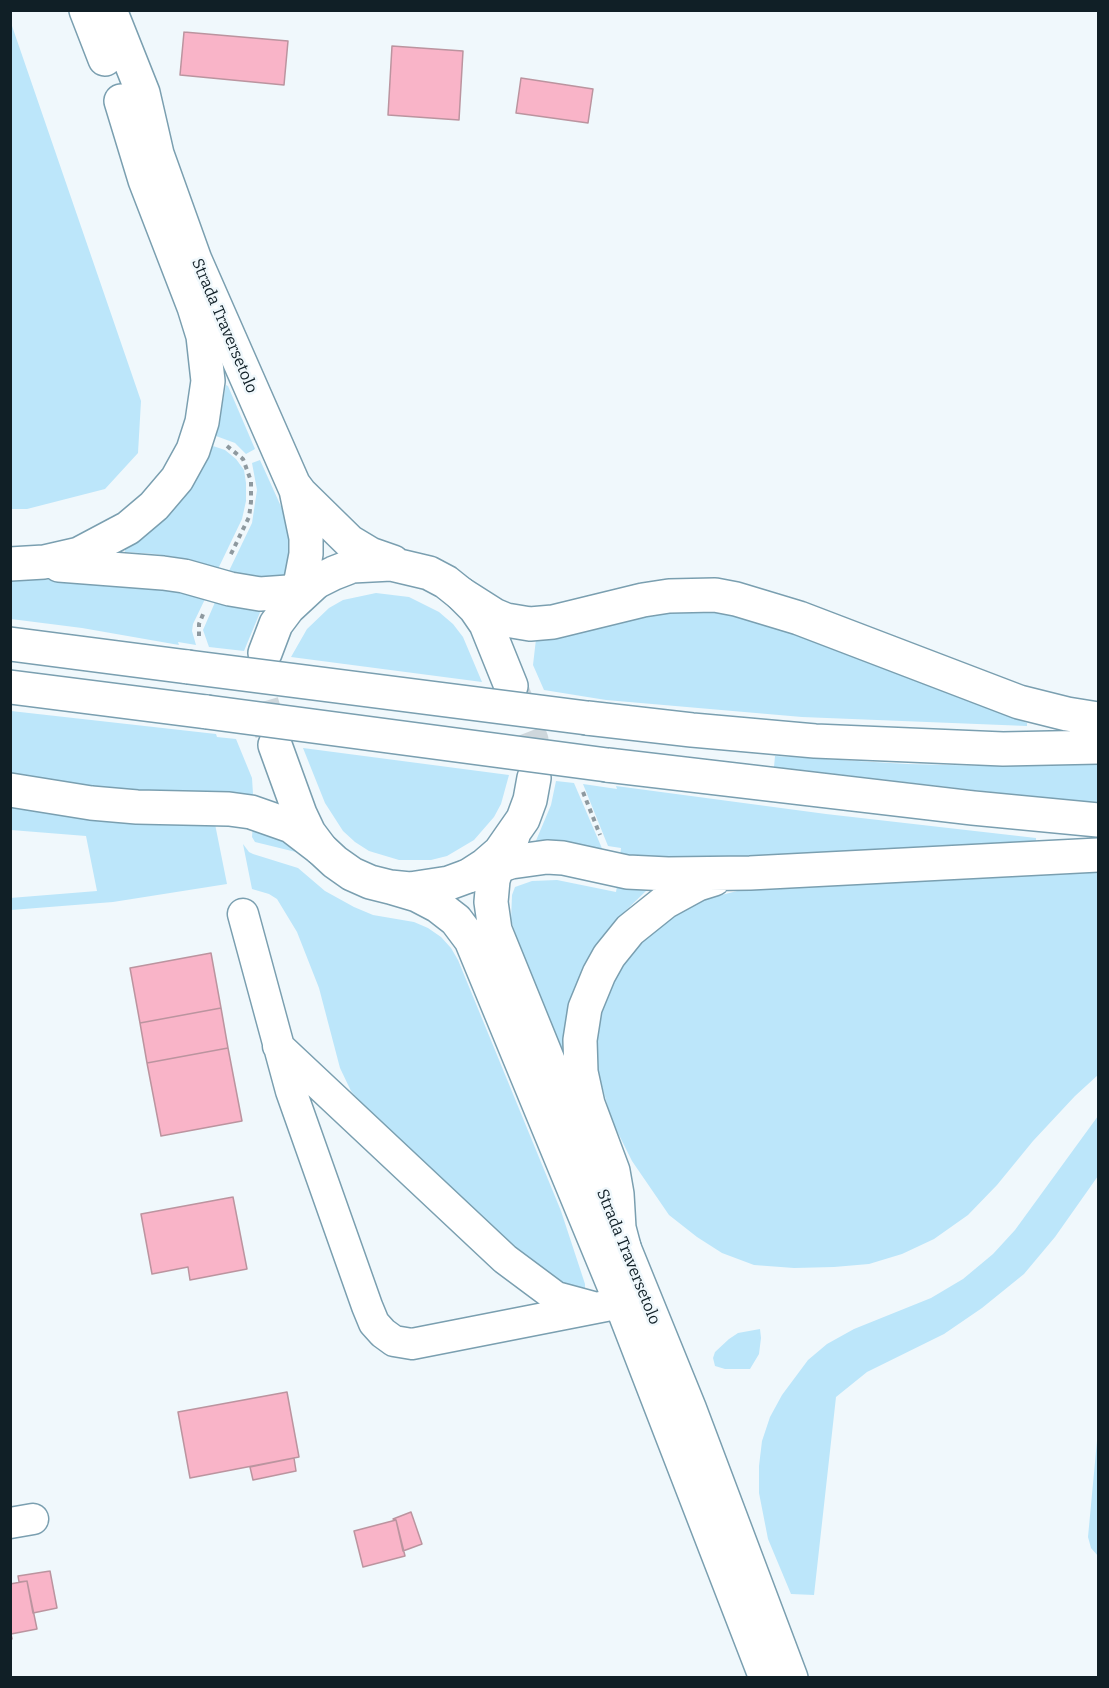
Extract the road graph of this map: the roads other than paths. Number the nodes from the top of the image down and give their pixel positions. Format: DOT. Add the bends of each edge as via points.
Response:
graph roads {
  1 [pos="86,10"];
  2 [pos="110,10"];
  3 [pos="121,101"];
  4 [pos="160,163"];
  5 [pos="294,485"];
  6 [pos="10,564"];
  7 [pos="410,567"];
  8 [pos="300,593"];
  9 [pos="461,594"];
  10 [pos="10,644"];
  11 [pos="265,653"];
  12 [pos="511,686"];
  13 [pos="10,687"];
  14 [pos="1098,719"];
  15 [pos="275,745"];
  16 [pos="1098,747"];
  17 [pos="534,778"];
  18 [pos="10,790"];
  19 [pos="1098,820"];
  20 [pos="321,849"];
  21 [pos="1098,855"];
  22 [pos="483,871"];
  23 [pos="750,873"];
  24 [pos="390,887"];
  25 [pos="243,914"];
  26 [pos="277,1045"];
  27 [pos="624,1247"];
  28 [pos="610,1306"];
  29 [pos="766,1677"];
  30 [pos="791,1677"];
  1 -- 3 [label="main road, Strada Traversetolo"];
  2 -- 4 [label="main road, Strada Traversetolo" via="143,93"];
  3 -- 4 [label="main road, Strada Traversetolo"];
  3 -- 6 [label="main road" via="145,180 201,329 208,381 202,422 193,450 177,479 128,528 79,554"];
  4 -- 5 [label="main road, Strada Traversetolo" via="195,260"];
  5 -- 7 [label="main road" via="350,542 370,554"];
  5 -- 8 [label="main road" via="306,546"];
  6 -- 8 [label="main road" via="153,572 260,594"];
  7 -- 8 [label="main road" via="352,566"];
  7 -- 9 [label="main road" via="446,582"];
  8 -- 11 [label="main road" via="276,624"];
  9 -- 12 [label="main road" via="486,624"];
  9 -- 14 [label="main road" via="494,615 530,624 669,596 715,595 736,599 788,614 1019,702"];
  10 -- 16 [label="main road, bridge" via="692,730 846,742 993,748"];
  13 -- 19 [label="main road, bridge" via="607,765"];
  15 -- 20 [label="main road, Strada Traversetolo" via="300,814"];
  17 -- 22 [label="main road, Strada Traversetolo" via="526,810 513,836"];
  18 -- 20 [label="main road" via="91,803 251,812 291,826"];
  20 -- 24 [label="main road, Strada Traversetolo" via="352,873"];
  21 -- 23 [label="main road"];
  22 -- 23 [label="main road" via="547,857 636,873"];
  22 -- 24 [label="main road, Strada Traversetolo" via="430,888"];
  22 -- 27 [label="main road, Strada Traversetolo" via="491,891 495,930"];
  23 -- 27 [label="main road" via="699,884 651,911 620,941 591,992 582,1023 581,1072 588,1104 613,1171"];
  24 -- 28 [label="main road, Strada Traversetolo" via="438,906 456,920 471,940"];
  25 -- 26 [label="lane"];
  26 -- 28 [label="lane" via="505,1259 556,1297"];
  26 -- 28 [label="lane" via="367,1306 383,1333 394,1341 412,1344"];
  27 -- 30 [label="main road, Strada Traversetolo"];
  28 -- 29 [label="main road, Strada Traversetolo"];
}
